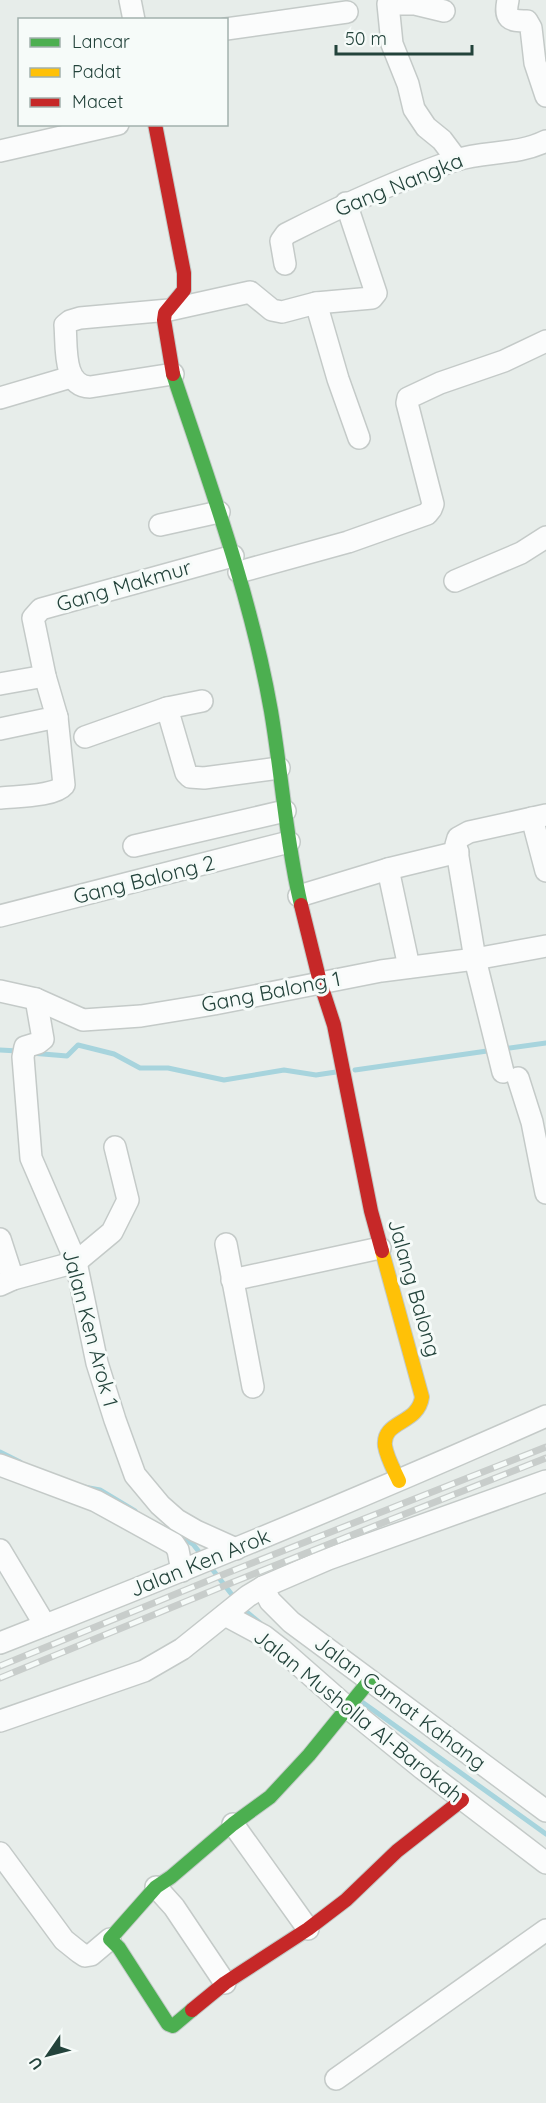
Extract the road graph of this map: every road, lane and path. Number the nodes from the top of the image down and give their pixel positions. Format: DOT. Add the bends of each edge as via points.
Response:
graph roads {
  1 [pos="130,0"];
  2 [pos="508,0"];
  3 [pos="421,2"];
  4 [pos="444,11"];
  5 [pos="347,12"];
  6 [pos="134,18"];
  7 [pos="228,29"];
  8 [pos="546,96"];
  9 [pos="109,126"];
  10 [pos="155,126"];
  11 [pos="546,141"];
  12 [pos="0,151"];
  13 [pos="457,160"];
  14 [pos="346,204"];
  15 [pos="285,264"];
  16 [pos="316,303"];
  17 [pos="169,310"];
  18 [pos="546,341"];
  19 [pos="173,374"];
  20 [pos="70,377"];
  21 [pos="0,398"];
  22 [pos="359,438"];
  23 [pos="219,512"];
  24 [pos="160,525"];
  25 [pos="546,537"];
  26 [pos="236,564"];
  27 [pos="455,581"];
  28 [pos="45,676"];
  29 [pos="0,684"];
  30 [pos="202,700"];
  31 [pos="167,708"];
  32 [pos="57,717"];
  33 [pos="0,729"];
  34 [pos="85,737"];
  35 [pos="279,768"];
  36 [pos="0,798"];
  37 [pos="285,811"];
  38 [pos="539,816"];
  39 [pos="289,843"];
  40 [pos="134,846"];
  41 [pos="458,852"];
  42 [pos="388,869"];
  43 [pos="546,871"];
  44 [pos="298,896"];
  45 [pos="0,916"];
  46 [pos="546,946"];
  47 [pos="475,960"];
  48 [pos="409,967"];
  49 [pos="320,982"];
  50 [pos="0,991"];
  51 [pos="36,999"];
  52 [pos="115,1147"];
  53 [pos="546,1193"];
  54 [pos="0,1239"];
  55 [pos="226,1244"];
  56 [pos="380,1248"];
  57 [pos="76,1262"];
  58 [pos="232,1280"];
  59 [pos="7,1282"];
  60 [pos="253,1387"];
  61 [pos="546,1416"];
  62 [pos="0,1465"];
  63 [pos="399,1481"];
  64 [pos="546,1481"];
  65 [pos="236,1549"];
  66 [pos="0,1550"];
  67 [pos="184,1570"];
  68 [pos="264,1587"];
  69 [pos="232,1609"];
  70 [pos="45,1625"];
  71 [pos="0,1643"];
  72 [pos="369,1682"];
  73 [pos="350,1705"];
  74 [pos="0,1721"];
  75 [pos="462,1800"];
  76 [pos="546,1811"];
  77 [pos="233,1824"];
  78 [pos="0,1853"];
  79 [pos="546,1863"];
  80 [pos="156,1887"];
  81 [pos="308,1929"];
  82 [pos="546,1930"];
  83 [pos="110,1939"];
  84 [pos="225,1983"];
  85 [pos="336,2079"];
  1 -- 6 [label="street"];
  2 -- 8 [label="street" via="508,17 527,21 531,28 535,63"];
  3 -- 4 [label="street"];
  3 -- 13 [label="street" via="388,4 392,45 414,109"];
  5 -- 7 [label="street"];
  9 -- 12 [label="street"];
  10 -- 17 [label="street" via="184,273 184,290"];
  11 -- 13 [label="street, Gang Nangka" via="537,146"];
  13 -- 14 [label="street, Gang Nangka"];
  14 -- 15 [label="street, Gang Nangka" via="286,234 281,241"];
  14 -- 16 [label="street" via="376,293 372,298"];
  16 -- 17 [label="street" via="282,312 250,292"];
  16 -- 22 [label="street"];
  17 -- 19 [label="street, Jalang Balong" via="164,320"];
  17 -- 20 [label="street" via="70,321 65,325"];
  18 -- 26 [label="street" via="408,398 433,504 427,514 348,542"];
  19 -- 20 [label="street" via="90,387"];
  19 -- 23 [label="street, Jalang Balong"];
  20 -- 21 [label="street"];
  23 -- 24 [label="street"];
  23 -- 26 [label="street, Jalang Balong"];
  25 -- 27 [label="street" via="521,553"];
  26 -- 28 [label="street, Gang Makmur" via="41,609 33,618"];
  26 -- 35 [label="street, Jalang Balong" via="264,673"];
  28 -- 29 [label="street"];
  28 -- 32 [label="street, Gang Makmur"];
  30 -- 31 [label="street"];
  31 -- 34 [label="street"];
  31 -- 35 [label="street" via="190,777"];
  32 -- 33 [label="street"];
  32 -- 36 [label="street, Gang Makmur" via="64,785 49,792"];
  35 -- 37 [label="street, Jalang Balong"];
  37 -- 39 [label="street, Jalang Balong"];
  37 -- 40 [label="street"];
  38 -- 41 [label="street" via="462,835 456,844"];
  38 -- 43 [label="street"];
  39 -- 44 [label="street, Jalang Balong"];
  39 -- 45 [label="street, Gang Balong 2"];
  41 -- 42 [label="street"];
  41 -- 47 [label="street"];
  42 -- 44 [label="street"];
  42 -- 48 [label="street"];
  44 -- 49 [label="street, Jalang Balong"];
  46 -- 47 [label="street, Gang Balong 1"];
  47 -- 48 [label="street, Gang Balong 1"];
  47 -- 53 [label="street" via="504,1062 532,1122"];
  48 -- 49 [label="street, Gang Balong 1"];
  49 -- 51 [label="street, Gang Balong 1" via="176,1011 83,1020"];
  49 -- 56 [label="street, Jalang Balong" via="341,1055"];
  50 -- 51 [label="street, Gang Balong 1"];
  51 -- 57 [label="street, Jalan Ken Arok 1" via="43,1039 24,1052 31,1158"];
  52 -- 57 [label="street" via="128,1200 112,1232"];
  54 -- 59 [label="street"];
  55 -- 58 [label="street"];
  56 -- 58 [label="street"];
  56 -- 63 [label="street, Jalang Balong" via="422,1397 419,1411 384,1439"];
  57 -- 59 [label="street"];
  57 -- 65 [label="street, Jalan Ken Arok 1" via="97,1363 135,1475 177,1520"];
  58 -- 60 [label="street"];
  61 -- 63 [label="street, Jalan Ken Arok"];
  62 -- 67 [label="street" via="96,1501 174,1544"];
  63 -- 65 [label="street, Jalan Ken Arok"];
  64 -- 68 [label="street" via="328,1559"];
  65 -- 67 [label="street, Jalan Ken Arok"];
  66 -- 70 [label="street"];
  67 -- 70 [label="street, Jalan Ken Arok"];
  68 -- 69 [label="street"];
  68 -- 72 [label="street, Jalan Camat Kahang" via="278,1611"];
  69 -- 73 [label="street, Jalan Musholla Al-Barokah"];
  69 -- 74 [label="street" via="182,1649 144,1671"];
  70 -- 71 [label="street, Jalan Ken Arok"];
  72 -- 73 [label="street"];
  72 -- 76 [label="street, Jalan Camat Kahang"];
  73 -- 75 [label="street, Jalan Musholla Al-Barokah"];
  73 -- 77 [label="street" via="270,1797"];
  75 -- 79 [label="street, Jalan Musholla Al-Barokah"];
  75 -- 81 [label="street"];
  77 -- 80 [label="street"];
  77 -- 81 [label="street"];
  78 -- 83 [label="street" via="64,1940 85,1956"];
  80 -- 83 [label="street"];
  80 -- 84 [label="street"];
  81 -- 84 [label="street"];
  82 -- 85 [label="street"];
  83 -- 84 [label="street" via="173,2026"];
}
